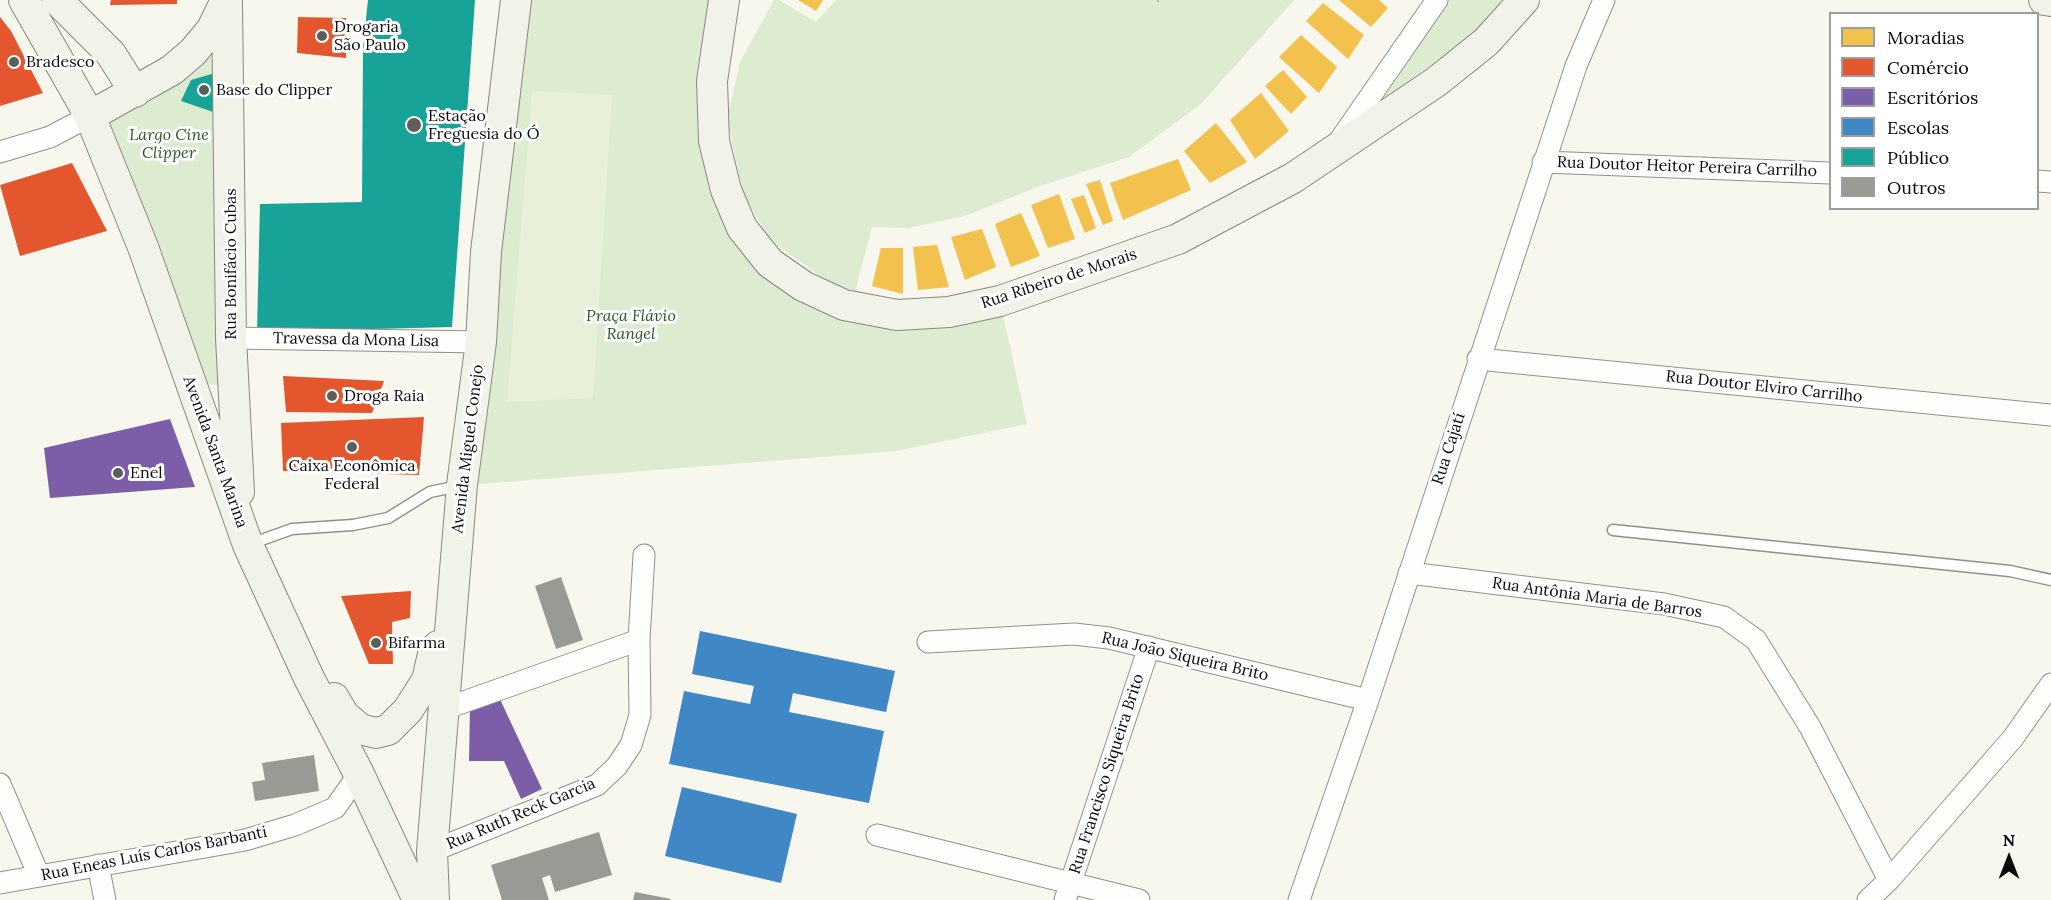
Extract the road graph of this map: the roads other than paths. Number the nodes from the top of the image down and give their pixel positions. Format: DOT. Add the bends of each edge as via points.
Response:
graph roads {
  1 [pos="24,0"];
  2 [pos="57,0"];
  3 [pos="227,0"];
  4 [pos="516,0"];
  5 [pos="1437,0"];
  6 [pos="1524,0"];
  7 [pos="1604,0"];
  8 [pos="2044,0"];
  9 [pos="2051,1"];
  10 [pos="725,2"];
  11 [pos="135,92"];
  12 [pos="90,116"];
  13 [pos="0,152"];
  14 [pos="1331,153"];
  15 [pos="1544,162"];
  16 [pos="1829,173"];
  17 [pos="231,338"];
  18 [pos="481,342"];
  19 [pos="1478,358"];
  20 [pos="2051,415"];
  21 [pos="462,485"];
  22 [pos="1613,530"];
  23 [pos="245,537"];
  24 [pos="644,555"];
  25 [pos="1409,573"];
  26 [pos="2051,580"];
  27 [pos="450,632"];
  28 [pos="639,640"];
  29 [pos="928,642"];
  30 [pos="1149,648"];
  31 [pos="309,678"];
  32 [pos="2051,684"];
  33 [pos="1368,700"];
  34 [pos="444,709"];
  35 [pos="359,774"];
  36 [pos="0,784"];
  37 [pos="877,835"];
  38 [pos="432,851"];
  39 [pos="98,865"];
  40 [pos="39,876"];
  41 [pos="1889,880"];
  42 [pos="0,883"];
  43 [pos="1068,891"];
  44 [pos="105,900"];
  45 [pos="418,900"];
  46 [pos="434,900"];
  47 [pos="1139,900"];
  48 [pos="1299,900"];
  49 [pos="1868,900"];
  1 -- 12 [label="main road, Avenida Santa Marina"];
  2 -- 11 [label="main road" via="111,54"];
  3 -- 11 [label="main road, Rua Bonifácio Cubas" via="194,52"];
  3 -- 17 [label="main road, Rua Bonifácio Cubas"];
  4 -- 18 [label="main road, Avenida Miguel Conejo" via="486,252"];
  5 -- 14 [label="street"];
  6 -- 14 [label="main road, Rua Ribeiro de Morais" via="1485,42 1437,82"];
  7 -- 15 [label="street, Rua Cajatí" via="1576,66"];
  8 -- 9 [label="main road"];
  10 -- 14 [label="main road, Rua Ribeiro de Morais" via="712,81 714,141 726,190 742,228 770,263 804,286 844,304 897,315 949,312 1000,301 1178,239 1293,178"];
  11 -- 12 [label="main road, Rua Bonifácio Cubas"];
  12 -- 13 [label="street" via="50,137"];
  12 -- 23 [label="main road, Avenida Santa Marina" via="143,247"];
  15 -- 16 [label="street, Rua Doutor Heitor Pereira Carrilho"];
  15 -- 19 [label="street, Rua Cajatí"];
  17 -- 18 [label="street, Travessa da Mona Lisa"];
  17 -- 23 [label="main road, Rua Bonifácio Cubas"];
  18 -- 21 [label="main road, Avenida Miguel Conejo"];
  19 -- 20 [label="street, Rua Doutor Elviro Carrilho"];
  19 -- 25 [label="street, Rua Cajatí"];
  21 -- 23 [label="lane" via="430,492 388,518"];
  21 -- 27 [label="main road, Avenida Miguel Conejo"];
  22 -- 26 [label="lane" via="2010,571"];
  23 -- 31 [label="main road, Avenida Santa Marina"];
  24 -- 28 [label="street, Rua Ruth Reck Garcia"];
  25 -- 33 [label="street, Rua Cajatí"];
  25 -- 41 [label="street, Rua Antônia Maria de Barros" via="1664,604 1724,617 1756,640 1810,727"];
  27 -- 31 [label="main road" via="434,650 427,680 408,710 388,730 376,733 360,729 344,715 327,686"];
  27 -- 34 [label="main road, Avenida Miguel Conejo"];
  28 -- 34 [label="street"];
  28 -- 38 [label="street, Rua Ruth Reck Garcia" via="640,715 631,744 617,766 597,785"];
  29 -- 30 [label="street, Rua João Siqueira Brito" via="1074,634"];
  30 -- 33 [label="street, Rua João Siqueira Brito"];
  30 -- 43 [label="street, Rua Francisco Siqueira Brito"];
  31 -- 35 [label="main road, Avenida Santa Marina"];
  32 -- 41 [label="street" via="2013,738"];
  33 -- 48 [label="street, Rua Cajatí"];
  34 -- 38 [label="main road, Avenida Miguel Conejo"];
  35 -- 39 [label="street, Rua Eneas Luís Carlos Barbanti" via="335,808 295,825 245,840"];
  35 -- 45 [label="main road, Avenida Santa Marina"];
  36 -- 40 [label="street"];
  37 -- 43 [label="street"];
  38 -- 46 [label="main road, Avenida Miguel Conejo"];
  39 -- 40 [label="street, Rua Eneas Luís Carlos Barbanti"];
  39 -- 44 [label="street"];
  40 -- 42 [label="street, Rua Eneas Luís Carlos Barbanti"];
  41 -- 49 [label="street"];
  43 -- 47 [label="street"];
}
